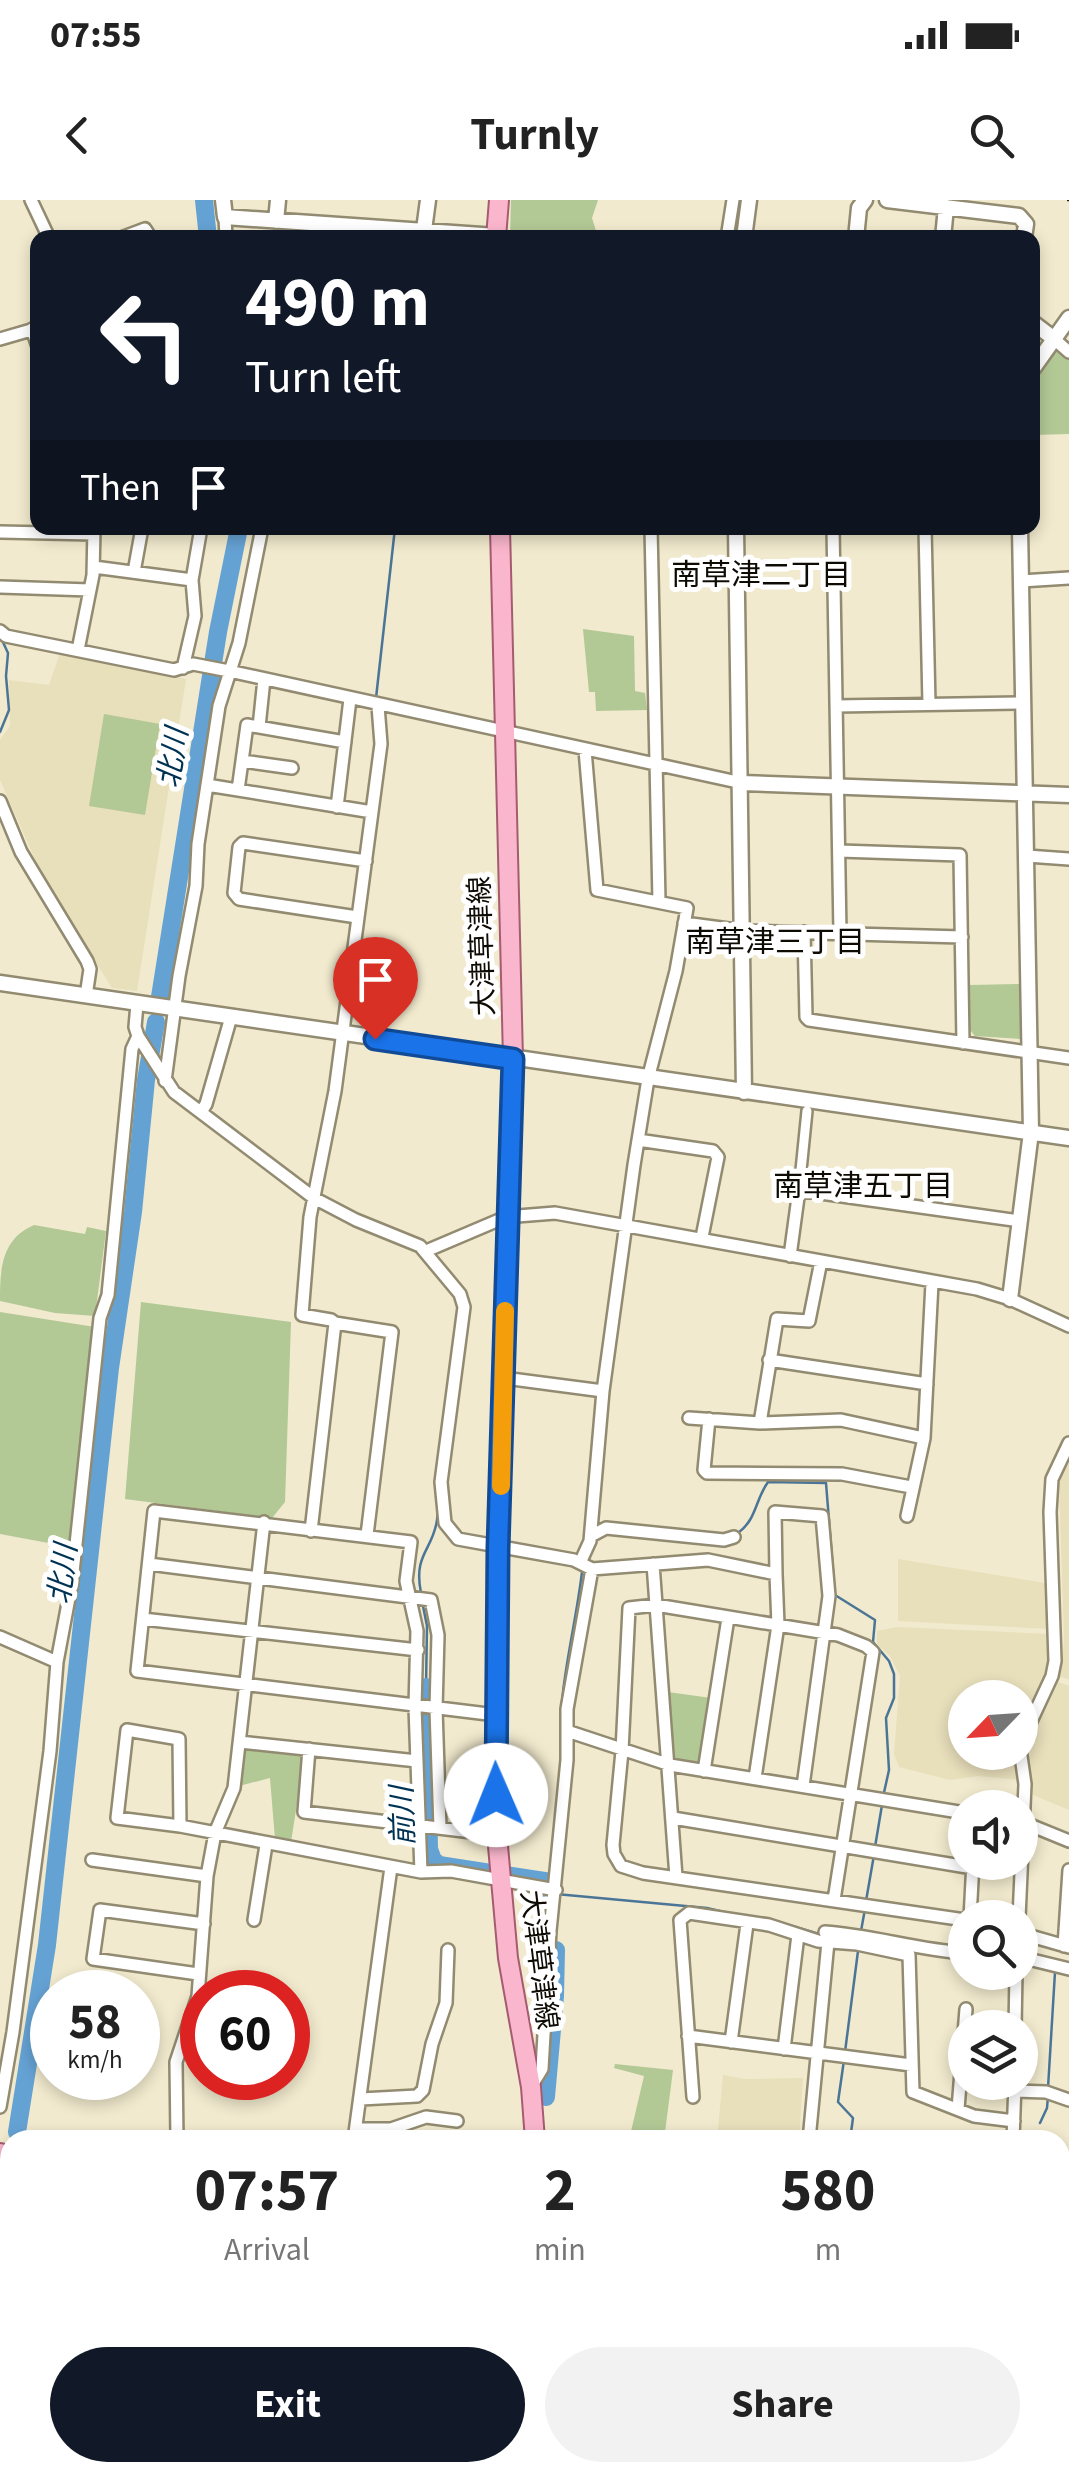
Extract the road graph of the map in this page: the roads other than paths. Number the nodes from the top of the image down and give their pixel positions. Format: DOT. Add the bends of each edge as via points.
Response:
graph roads {
  1 [pos="31,200"];
  2 [pos="223,200"];
  3 [pos="278,200"];
  4 [pos="428,200"];
  5 [pos="499,200"];
  6 [pos="733,200"];
  7 [pos="749,200"];
  8 [pos="887,200"];
  9 [pos="862,201"];
  10 [pos="946,207"];
  11 [pos="225,217"];
  12 [pos="276,221"];
  13 [pos="45,230"];
  14 [pos="226,230"];
  15 [pos="424,230"];
  16 [pos="497,230"];
  17 [pos="728,230"];
  18 [pos="745,230"];
  19 [pos="857,230"];
  20 [pos="944,230"];
  21 [pos="1025,230"];
  22 [pos="1069,318"];
  23 [pos="1040,328"];
  24 [pos="30,330"];
  25 [pos="1053,338"];
  26 [pos="0,339"];
  27 [pos="1069,352"];
  28 [pos="1040,358"];
  29 [pos="0,532"];
  30 [pos="30,532"];
  31 [pos="94,535"];
  32 [pos="141,535"];
  33 [pos="201,535"];
  34 [pos="261,535"];
  35 [pos="500,535"];
  36 [pos="651,535"];
  37 [pos="736,535"];
  38 [pos="833,535"];
  39 [pos="925,535"];
  40 [pos="1020,535"];
  41 [pos="94,567"];
  42 [pos="134,572"];
  43 [pos="1069,578"];
  44 [pos="192,580"];
  45 [pos="1020,581"];
  46 [pos="0,587"];
  47 [pos="90,590"];
  48 [pos="0,631"];
  49 [pos="78,650"];
  50 [pos="188,666"];
  51 [pos="229,671"];
  52 [pos="264,679"];
  53 [pos="350,699"];
  54 [pos="1023,703"];
  55 [pos="929,704"];
  56 [pos="378,706"];
  57 [pos="836,706"];
  58 [pos="259,727"];
  59 [pos="506,734"];
  60 [pos="345,742"];
  61 [pos="585,750"];
  62 [pos="243,761"];
  63 [pos="655,766"];
  64 [pos="292,768"];
  65 [pos="742,783"];
  66 [pos="207,785"];
  67 [pos="838,788"];
  68 [pos="238,790"];
  69 [pos="1025,793"];
  70 [pos="1069,795"];
  71 [pos="0,801"];
  72 [pos="337,807"];
  73 [pos="372,812"];
  74 [pos="840,851"];
  75 [pos="1027,856"];
  76 [pos="1069,858"];
  77 [pos="366,861"];
  78 [pos="659,901"];
  79 [pos="357,918"];
  80 [pos="684,923"];
  81 [pos="744,930"];
  82 [pos="804,932"];
  83 [pos="840,934"];
  84 [pos="962,936"];
  85 [pos="0,983"];
  86 [pos="86,996"];
  87 [pos="143,1005"];
  88 [pos="173,1009"];
  89 [pos="230,1017"];
  90 [pos="340,1034"];
  91 [pos="139,1037"];
  92 [pos="963,1043"];
  93 [pos="1029,1053"];
  94 [pos="1069,1058"];
  95 [pos="513,1059"];
  96 [pos="163,1078"];
  97 [pos="648,1079"];
  98 [pos="744,1092"];
  99 [pos="201,1112"];
  100 [pos="806,1112"];
  101 [pos="1031,1132"];
  102 [pos="1069,1138"];
  103 [pos="638,1140"];
  104 [pos="799,1190"];
  105 [pos="314,1198"];
  106 [pos="506,1217"];
  107 [pos="1020,1221"];
  108 [pos="626,1224"];
  109 [pos="702,1237"];
  110 [pos="426,1251"];
  111 [pos="790,1256"];
  112 [pos="820,1261"];
  113 [pos="932,1283"];
  114 [pos="1010,1299"];
  115 [pos="335,1324"];
  116 [pos="1069,1326"];
  117 [pos="769,1360"];
  118 [pos="504,1378"];
  119 [pos="927,1384"];
  120 [pos="603,1391"];
  121 [pos="689,1418"];
  122 [pos="710,1419"];
  123 [pos="760,1423"];
  124 [pos="924,1438"];
  125 [pos="1069,1442"];
  126 [pos="911,1487"];
  127 [pos="907,1516"];
  128 [pos="264,1522"];
  129 [pos="311,1531"];
  130 [pos="367,1535"];
  131 [pos="591,1536"];
  132 [pos="734,1537"];
  133 [pos="498,1548"];
  134 [pos="148,1564"];
  135 [pos="653,1564"];
  136 [pos="586,1566"];
  137 [pos="776,1574"];
  138 [pos="260,1578"];
  139 [pos="409,1595"];
  140 [pos="656,1605"];
  141 [pos="728,1618"];
  142 [pos="143,1619"];
  143 [pos="778,1625"];
  144 [pos="252,1631"];
  145 [pos="825,1634"];
  146 [pos="0,1637"];
  147 [pos="418,1650"];
  148 [pos="57,1662"];
  149 [pos="248,1686"];
  150 [pos="415,1707"];
  151 [pos="1038,1707"];
  152 [pos="436,1709"];
  153 [pos="496,1715"];
  154 [pos="566,1731"];
  155 [pos="240,1742"];
  156 [pos="309,1749"];
  157 [pos="622,1752"];
  158 [pos="418,1761"];
  159 [pos="670,1765"];
  160 [pos="704,1770"];
  161 [pos="755,1778"];
  162 [pos="802,1786"];
  163 [pos="851,1794"];
  164 [pos="948,1810"];
  165 [pos="673,1818"];
  166 [pos="180,1826"];
  167 [pos="430,1827"];
  168 [pos="1038,1828"];
  169 [pos="215,1833"];
  170 [pos="497,1834"];
  171 [pos="1069,1842"];
  172 [pos="266,1845"];
  173 [pos="843,1847"];
  174 [pos="92,1860"];
  175 [pos="948,1862"];
  176 [pos="391,1867"];
  177 [pos="1069,1870"];
  178 [pos="421,1872"];
  179 [pos="207,1876"];
  180 [pos="676,1876"];
  181 [pos="501,1882"];
  182 [pos="556,1890"];
  183 [pos="1069,1893"];
  184 [pos="834,1900"];
  185 [pos="948,1916"];
  186 [pos="254,1920"];
  187 [pos="204,1924"];
  188 [pos="746,1924"];
  189 [pos="798,1934"];
  190 [pos="826,1937"];
  191 [pos="1038,1938"];
  192 [pos="886,1946"];
  193 [pos="1067,1947"];
  194 [pos="448,1950"];
  195 [pos="948,1951"];
  196 [pos="1038,1960"];
  197 [pos="1069,1968"];
  198 [pos="198,1970"];
  199 [pos="180,1971"];
  200 [pos="966,2009"];
  201 [pos="688,2036"];
  202 [pos="731,2042"];
  203 [pos="784,2049"];
  204 [pos="180,2050"];
  205 [pos="816,2055"];
  206 [pos="911,2066"];
  207 [pos="531,2087"];
  208 [pos="2,2090"];
  209 [pos="1038,2091"];
  210 [pos="692,2097"];
  211 [pos="361,2099"];
  212 [pos="1015,2100"];
  213 [pos="1069,2100"];
  214 [pos="0,2107"];
  215 [pos="958,2109"];
  216 [pos="457,2121"];
  217 [pos="1014,2121"];
  218 [pos="178,2130"];
  219 [pos="356,2130"];
  220 [pos="384,2130"];
  221 [pos="534,2130"];
  222 [pos="810,2130"];
  223 [pos="1014,2130"];
  1 -- 13 [label="street"];
  2 -- 11 [label="street"];
  3 -- 12 [label="street"];
  4 -- 15 [label="street"];
  5 -- 16 [label="main road"];
  6 -- 17 [label="street"];
  7 -- 18 [label="street"];
  8 -- 10 [label="street"];
  9 -- 19 [label="street"];
  10 -- 20 [label="street"];
  10 -- 21 [label="street" via="1019,216"];
  11 -- 12 [label="street"];
  11 -- 14 [label="street"];
  12 -- 15 [label="street"];
  22 -- 25 [label="street"];
  23 -- 25 [label="street"];
  24 -- 26 [label="street"];
  25 -- 27 [label="street"];
  25 -- 28 [label="street"];
  29 -- 30 [label="street"];
  31 -- 41 [label="street"];
  32 -- 42 [label="street"];
  33 -- 44 [label="street"];
  34 -- 51 [label="street"];
  35 -- 59 [label="main road, 大津草津線"];
  36 -- 63 [label="street"];
  37 -- 65 [label="street"];
  38 -- 57 [label="street"];
  39 -- 55 [label="street"];
  40 -- 45 [label="street"];
  41 -- 42 [label="street"];
  41 -- 47 [label="street"];
  42 -- 44 [label="street"];
  43 -- 45 [label="street"];
  44 -- 50 [label="street"];
  45 -- 54 [label="street"];
  46 -- 47 [label="street"];
  47 -- 49 [label="street"];
  48 -- 49 [label="street"];
  49 -- 50 [label="street" via="174,670"];
  50 -- 51 [label="street"];
  51 -- 52 [label="street"];
  51 -- 66 [label="street"];
  52 -- 53 [label="street"];
  52 -- 58 [label="street"];
  53 -- 56 [label="street"];
  53 -- 60 [label="street"];
  54 -- 55 [label="street"];
  54 -- 69 [label="street"];
  55 -- 57 [label="street"];
  56 -- 59 [label="street"];
  56 -- 73 [label="street" via="381,744"];
  57 -- 67 [label="street"];
  58 -- 60 [label="street"];
  58 -- 62 [label="street" via="247,724"];
  59 -- 61 [label="street"];
  59 -- 95 [label="main road, 大津草津線"];
  60 -- 72 [label="street"];
  61 -- 63 [label="street"];
  61 -- 78 [label="street" via="597,890"];
  62 -- 64 [label="street"];
  62 -- 68 [label="street"];
  63 -- 65 [label="street"];
  63 -- 78 [label="street"];
  65 -- 67 [label="street"];
  65 -- 81 [label="street"];
  66 -- 68 [label="street"];
  66 -- 88 [label="street"];
  67 -- 69 [label="street"];
  67 -- 74 [label="street"];
  68 -- 72 [label="street"];
  69 -- 70 [label="street"];
  69 -- 75 [label="street"];
  71 -- 86 [label="street" via="21,852 88,961"];
  72 -- 73 [label="street"];
  73 -- 77 [label="street"];
  74 -- 83 [label="street"];
  74 -- 84 [label="street" via="960,855"];
  75 -- 76 [label="street"];
  75 -- 93 [label="street"];
  77 -- 79 [label="street"];
  77 -- 79 [label="street" via="239,847 239,899"];
  78 -- 80 [label="street" via="685,905"];
  79 -- 90 [label="street"];
  80 -- 81 [label="street"];
  80 -- 97 [label="street"];
  81 -- 82 [label="street"];
  81 -- 98 [label="street"];
  82 -- 83 [label="street"];
  82 -- 92 [label="street" via="809,1020"];
  83 -- 84 [label="street"];
  84 -- 92 [label="street"];
  85 -- 86 [label="street"];
  86 -- 87 [label="street"];
  87 -- 88 [label="street"];
  87 -- 91 [label="street" via="134,1027"];
  88 -- 89 [label="street"];
  88 -- 96 [label="street"];
  89 -- 90 [label="street"];
  89 -- 99 [label="street"];
  90 -- 95 [label="street"];
  90 -- 105 [label="street"];
  91 -- 96 [label="street"];
  91 -- 148 [label="street" via="132,1049 108,1295"];
  92 -- 93 [label="street"];
  93 -- 94 [label="street"];
  93 -- 101 [label="street"];
  95 -- 97 [label="street"];
  95 -- 106 [label="main road, 大津草津線"];
  96 -- 99 [label="street"];
  97 -- 98 [label="street"];
  97 -- 103 [label="street"];
  98 -- 101 [label="street"];
  99 -- 105 [label="street"];
  100 -- 104 [label="street"];
  101 -- 102 [label="street"];
  101 -- 107 [label="street"];
  103 -- 108 [label="street"];
  103 -- 109 [label="street" via="713,1151 718,1158"];
  104 -- 107 [label="street"];
  104 -- 111 [label="street"];
  105 -- 110 [label="street"];
  105 -- 115 [label="street" via="302,1315"];
  106 -- 108 [label="street" via="555,1213"];
  106 -- 110 [label="street"];
  106 -- 118 [label="main road, 大津草津線"];
  107 -- 114 [label="street"];
  108 -- 109 [label="street"];
  108 -- 120 [label="street"];
  109 -- 111 [label="street"];
  110 -- 133 [label="street" via="464,1308 443,1452 442,1513 458,1539"];
  111 -- 112 [label="street"];
  112 -- 113 [label="street"];
  112 -- 117 [label="street" via="809,1321 777,1319"];
  113 -- 114 [label="street"];
  113 -- 119 [label="street"];
  114 -- 116 [label="street"];
  115 -- 129 [label="street"];
  115 -- 130 [label="street" via="392,1332"];
  117 -- 119 [label="street"];
  117 -- 123 [label="street"];
  118 -- 120 [label="street"];
  118 -- 133 [label="main road, 大津草津線"];
  119 -- 124 [label="street"];
  120 -- 131 [label="street"];
  121 -- 122 [label="street"];
  122 -- 123 [label="street"];
  122 -- 126 [label="street" via="707,1473 842,1474"];
  123 -- 124 [label="street" via="840,1420"];
  124 -- 126 [label="street"];
  125 -- 151 [label="street" via="1052,1479 1054,1661"];
  126 -- 127 [label="street"];
  128 -- 129 [label="street"];
  128 -- 134 [label="street" via="154,1511"];
  128 -- 138 [label="street"];
  129 -- 130 [label="street"];
  130 -- 139 [label="street" via="410,1542"];
  131 -- 132 [label="street" via="606,1528"];
  131 -- 136 [label="street"];
  133 -- 136 [label="street"];
  133 -- 153 [label="main road, 大津草津線"];
  134 -- 138 [label="street"];
  134 -- 142 [label="street"];
  135 -- 136 [label="street"];
  135 -- 137 [label="street" via="708,1560"];
  135 -- 140 [label="street"];
  136 -- 154 [label="street"];
  137 -- 143 [label="street"];
  137 -- 145 [label="street" via="775,1512 822,1516"];
  138 -- 139 [label="street"];
  138 -- 144 [label="street"];
  139 -- 147 [label="street"];
  139 -- 152 [label="street" via="431,1600 436,1617"];
  140 -- 141 [label="street"];
  140 -- 157 [label="street" via="628,1609"];
  140 -- 159 [label="street"];
  141 -- 143 [label="street"];
  141 -- 160 [label="street"];
  142 -- 144 [label="street"];
  142 -- 149 [label="street" via="137,1671"];
  143 -- 145 [label="street"];
  143 -- 161 [label="street"];
  144 -- 147 [label="street"];
  144 -- 149 [label="street"];
  145 -- 162 [label="street"];
  145 -- 163 [label="street" via="873,1652"];
  146 -- 148 [label="street"];
  147 -- 150 [label="street"];
  148 -- 208 [label="street"];
  149 -- 150 [label="street"];
  149 -- 155 [label="street"];
  150 -- 152 [label="street"];
  150 -- 158 [label="street"];
  152 -- 153 [label="street"];
  152 -- 167 [label="street"];
  153 -- 170 [label="main road, 大津草津線"];
  154 -- 157 [label="street"];
  154 -- 182 [label="street"];
  155 -- 156 [label="street"];
  155 -- 169 [label="street" via="234,1788"];
  156 -- 158 [label="street"];
  156 -- 167 [label="street" via="304,1812"];
  157 -- 159 [label="street"];
  157 -- 180 [label="street" via="617,1862"];
  158 -- 167 [label="street"];
  159 -- 160 [label="street"];
  159 -- 165 [label="street"];
  160 -- 161 [label="street"];
  161 -- 162 [label="street"];
  162 -- 163 [label="street"];
  163 -- 164 [label="street"];
  163 -- 173 [label="street"];
  165 -- 173 [label="street"];
  165 -- 180 [label="street"];
  166 -- 166 [label="street" via="118,1818 128,1730 179,1739"];
  166 -- 169 [label="street"];
  167 -- 170 [label="street"];
  167 -- 178 [label="street"];
  168 -- 171 [label="street"];
  169 -- 172 [label="street"];
  169 -- 179 [label="street"];
  170 -- 181 [label="main road, 大津草津線"];
  172 -- 176 [label="street"];
  172 -- 186 [label="street"];
  173 -- 175 [label="street"];
  173 -- 184 [label="street"];
  174 -- 179 [label="street"];
  176 -- 178 [label="street"];
  176 -- 211 [label="street"];
  177 -- 183 [label="street"];
  178 -- 181 [label="street"];
  179 -- 187 [label="street"];
  180 -- 184 [label="street"];
  181 -- 182 [label="street"];
  181 -- 207 [label="main road, 大津草津線"];
  182 -- 207 [label="street" via="542,2069"];
  183 -- 193 [label="street"];
  184 -- 185 [label="street"];
  187 -- 198 [label="street"];
  187 -- 199 [label="street" via="100,1910 93,1959"];
  188 -- 189 [label="street"];
  188 -- 201 [label="street" via="709,1915 680,1920"];
  188 -- 202 [label="street"];
  189 -- 190 [label="street"];
  189 -- 203 [label="street"];
  190 -- 192 [label="street"];
  190 -- 205 [label="street"];
  191 -- 193 [label="street"];
  192 -- 195 [label="street"];
  192 -- 206 [label="street" via="912,1957"];
  194 -- 211 [label="street" via="446,2004 423,2090 417,2096"];
  196 -- 197 [label="street"];
  200 -- 215 [label="street"];
  201 -- 202 [label="street"];
  201 -- 210 [label="street"];
  202 -- 203 [label="street"];
  203 -- 205 [label="street"];
  204 -- 218 [label="street"];
  205 -- 206 [label="street"];
  205 -- 222 [label="street"];
  206 -- 215 [label="street" via="916,2095"];
  207 -- 221 [label="main road, 大津草津線"];
  208 -- 214 [label="street"];
  209 -- 213 [label="street"];
  211 -- 219 [label="street"];
  212 -- 217 [label="street"];
  215 -- 217 [label="street"];
  216 -- 220 [label="street" via="426,2118"];
  217 -- 223 [label="street"];
}
